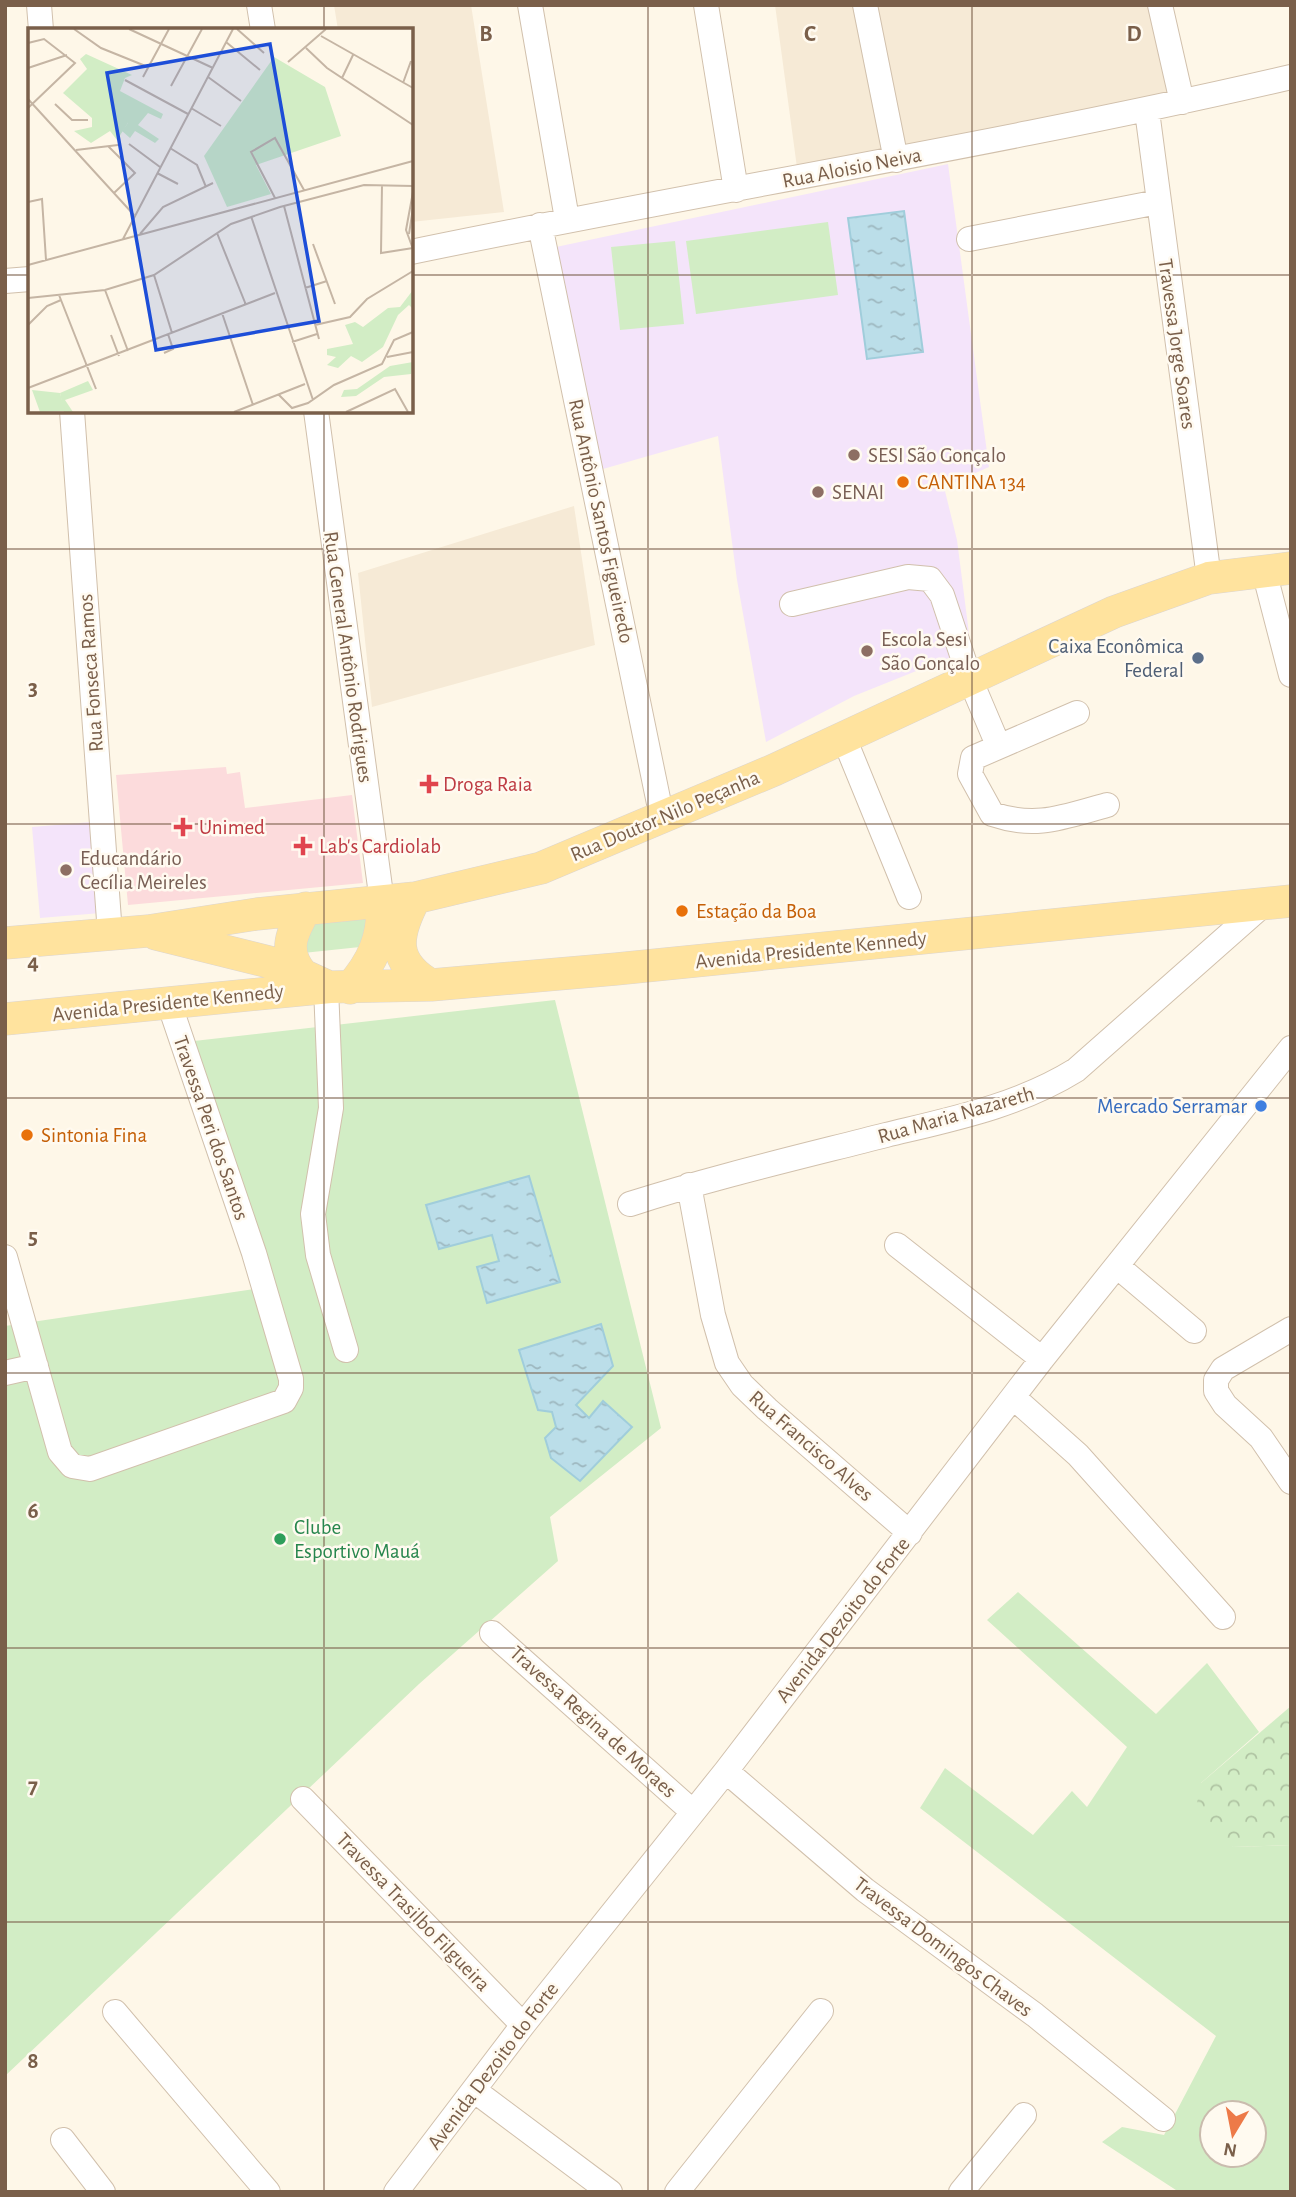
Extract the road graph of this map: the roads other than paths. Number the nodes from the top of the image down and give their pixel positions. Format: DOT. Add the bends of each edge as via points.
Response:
graph roads {
  1 [pos="39,5"];
  2 [pos="259,5"];
  3 [pos="530,5"];
  4 [pos="706,5"];
  5 [pos="865,5"];
  6 [pos="1160,5"];
  7 [pos="41,28"];
  8 [pos="263,28"];
  9 [pos="1291,77"];
  10 [pos="1182,102"];
  11 [pos="1147,111"];
  12 [pos="896,160"];
  13 [pos="736,190"];
  14 [pos="1158,202"];
  15 [pos="567,219"];
  16 [pos="540,225"];
  17 [pos="968,239"];
  18 [pos="413,252"];
  19 [pos="28,279"];
  20 [pos="5,281"];
  21 [pos="72,413"];
  22 [pos="316,413"];
  23 [pos="1277,569"];
  24 [pos="1209,578"];
  25 [pos="792,604"];
  26 [pos="1291,675"];
  27 [pos="970,679"];
  28 [pos="1077,713"];
  29 [pos="844,738"];
  30 [pos="998,745"];
  31 [pos="1107,805"];
  32 [pos="662,818"];
  33 [pos="909,897"];
  34 [pos="415,898"];
  35 [pos="383,902"];
  36 [pos="1277,902"];
  37 [pos="306,908"];
  38 [pos="148,931"];
  39 [pos="110,934"];
  40 [pos="5,943"];
  41 [pos="327,984"];
  42 [pos="431,985"];
  43 [pos="169,1003"];
  44 [pos="5,1018"];
  45 [pos="1287,1063"];
  46 [pos="689,1185"];
  47 [pos="630,1204"];
  48 [pos="897,1245"];
  49 [pos="5,1257"];
  50 [pos="1116,1266"];
  51 [pos="1291,1329"];
  52 [pos="1194,1331"];
  53 [pos="346,1350"];
  54 [pos="1042,1359"];
  55 [pos="36,1366"];
  56 [pos="5,1373"];
  57 [pos="1013,1397"];
  58 [pos="1291,1482"];
  59 [pos="910,1533"];
  60 [pos="1223,1617"];
  61 [pos="492,1633"];
  62 [pos="726,1771"];
  63 [pos="303,1799"];
  64 [pos="693,1812"];
  65 [pos="821,2011"];
  66 [pos="115,2012"];
  67 [pos="523,2025"];
  68 [pos="475,2091"];
  69 [pos="1024,2115"];
  70 [pos="1163,2119"];
  71 [pos="63,2140"];
  72 [pos="969,2189"];
  73 [pos="103,2192"];
  74 [pos="268,2192"];
  75 [pos="396,2192"];
  76 [pos="610,2192"];
  77 [pos="677,2192"];
  1 -- 7 [label="street"];
  2 -- 8 [label="street"];
  3 -- 15 [label="street"];
  4 -- 13 [label="street"];
  5 -- 12 [label="street"];
  6 -- 10 [label="street"];
  9 -- 10 [label="street, Rua Aloisio Neiva"];
  10 -- 11 [label="street, Rua Aloisio Neiva"];
  11 -- 12 [label="street, Rua Aloisio Neiva"];
  11 -- 14 [label="street, Travessa Jorge Soares"];
  12 -- 13 [label="street, Rua Aloisio Neiva"];
  13 -- 15 [label="street, Rua Aloisio Neiva"];
  14 -- 17 [label="street"];
  14 -- 24 [label="street, Travessa Jorge Soares"];
  15 -- 16 [label="street, Rua Aloisio Neiva"];
  16 -- 18 [label="street, Rua Aloisio Neiva"];
  16 -- 32 [label="street, Rua Antônio Santos Figueiredo"];
  19 -- 20 [label="street"];
  21 -- 39 [label="street, Rua Fonseca Ramos"];
  22 -- 35 [label="street, Rua General Antônio Rodrigues"];
  23 -- 24 [label="main road, Rua Doutor Nilo Peçanha"];
  23 -- 26 [label="street"];
  24 -- 27 [label="main road, Rua Doutor Nilo Peçanha" via="1114,612"];
  25 -- 27 [label="street" via="908,577 930,579 942,595"];
  27 -- 29 [label="main road, Rua Doutor Nilo Peçanha"];
  27 -- 30 [label="street"];
  28 -- 30 [label="street"];
  29 -- 32 [label="main road, Rua Doutor Nilo Peçanha"];
  29 -- 33 [label="street"];
  30 -- 31 [label="street" via="973,758 970,774 992,814 1042,823"];
  32 -- 34 [label="main road, Rua Doutor Nilo Peçanha" via="541,868"];
  34 -- 35 [label="main road, Rua Doutor Nilo Peçanha"];
  34 -- 42 [label="main road" via="401,934 400,953 415,976"];
  35 -- 37 [label="main road, Rua Doutor Nilo Peçanha"];
  35 -- 41 [label="main road" via="377,949"];
  36 -- 42 [label="main road, Avenida Presidente Kennedy"];
  36 -- 46 [label="street, Rua Maria Nazareth" via="1076,1070 1042,1090 985,1110"];
  37 -- 38 [label="main road, Rua Doutor Nilo Peçanha"];
  37 -- 41 [label="main road" via="290,942 293,964"];
  38 -- 39 [label="main road, Rua Doutor Nilo Peçanha"];
  38 -- 41 [label="main road, Avenida Presidente Kennedy" via="268,961"];
  39 -- 40 [label="main road, Rua Doutor Nilo Peçanha"];
  41 -- 42 [label="main road, Avenida Presidente Kennedy"];
  41 -- 43 [label="main road, Avenida Presidente Kennedy"];
  41 -- 53 [label="street" via="331,1108 313,1214 318,1255"];
  43 -- 44 [label="main road, Avenida Presidente Kennedy"];
  43 -- 55 [label="street, Travessa Peri dos Santos" via="254,1253 291,1388 284,1401 90,1469 72,1466 60,1452"];
  45 -- 50 [label="street, Avenida Dezoito do Forte"];
  46 -- 47 [label="street, Rua Maria Nazareth"];
  46 -- 59 [label="street, Rua Francisco Alves" via="713,1315 727,1363 767,1409"];
  48 -- 54 [label="street"];
  49 -- 55 [label="street"];
  50 -- 52 [label="street"];
  50 -- 54 [label="street, Avenida Dezoito do Forte"];
  51 -- 58 [label="street" via="1223,1369 1216,1391 1261,1438"];
  54 -- 57 [label="street, Avenida Dezoito do Forte"];
  55 -- 56 [label="street"];
  57 -- 59 [label="street, Avenida Dezoito do Forte"];
  57 -- 60 [label="street" via="1077,1455"];
  59 -- 62 [label="street, Avenida Dezoito do Forte"];
  61 -- 64 [label="street, Travessa Regina de Moraes"];
  62 -- 64 [label="street, Avenida Dezoito do Forte"];
  62 -- 70 [label="street, Travessa Domingos Chaves" via="865,1890 1035,2015"];
  63 -- 67 [label="street, Travessa Trasilbo Filgueira"];
  64 -- 67 [label="street, Avenida Dezoito do Forte"];
  65 -- 77 [label="street"];
  66 -- 74 [label="street"];
  67 -- 68 [label="street, Avenida Dezoito do Forte"];
  68 -- 75 [label="street, Avenida Dezoito do Forte"];
  68 -- 76 [label="street"];
  69 -- 72 [label="street"];
  71 -- 73 [label="street"];
}
